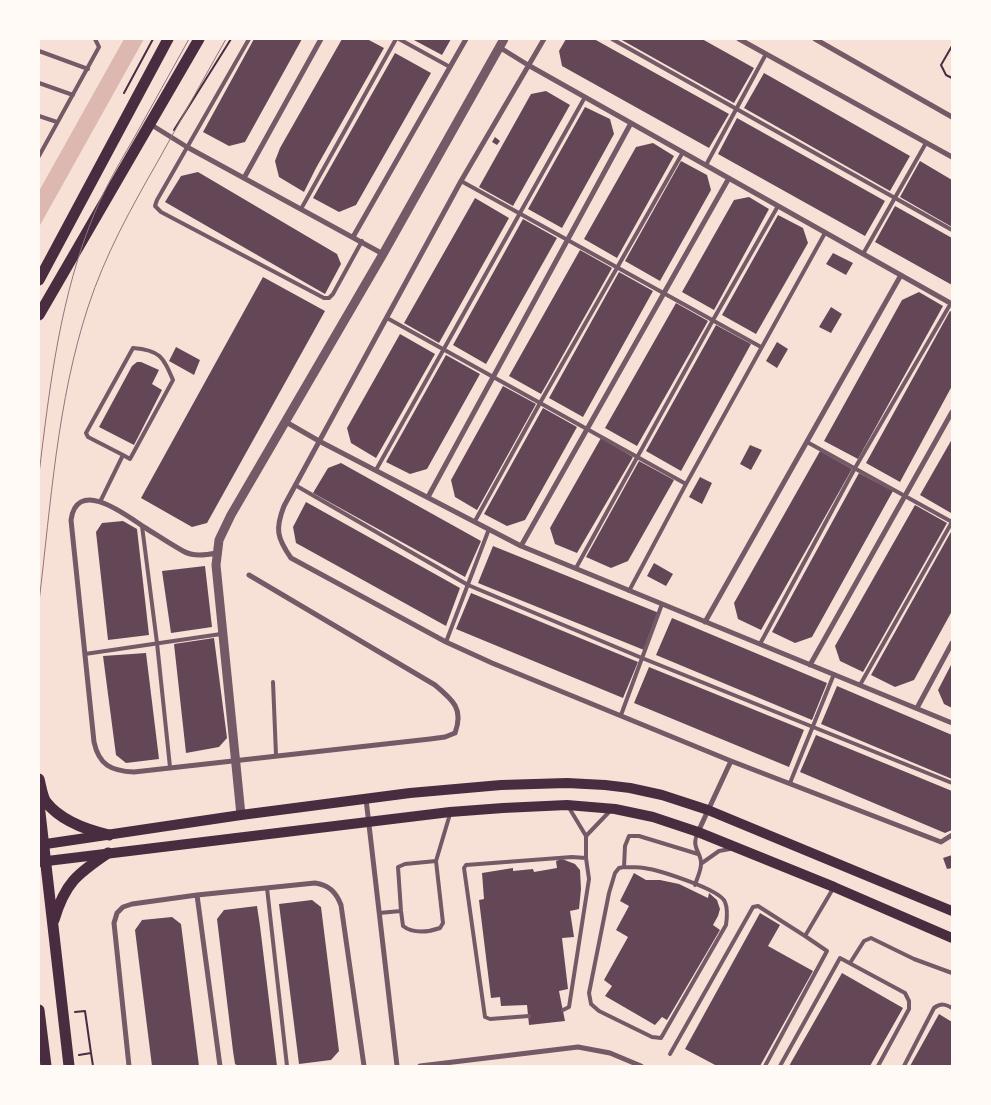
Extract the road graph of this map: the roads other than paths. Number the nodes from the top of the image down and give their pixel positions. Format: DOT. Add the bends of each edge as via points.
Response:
graph roads {
  1 [pos="95,39"];
  2 [pos="168,39"];
  3 [pos="199,39"];
  4 [pos="249,39"];
  5 [pos="321,39"];
  6 [pos="398,39"];
  7 [pos="466,39"];
  8 [pos="544,39"];
  9 [pos="612,39"];
  10 [pos="739,39"];
  11 [pos="815,39"];
  12 [pos="501,43"];
  13 [pos="39,51"];
  14 [pos="766,54"];
  15 [pos="528,65"];
  16 [pos="450,67"];
  17 [pos="88,69"];
  18 [pos="39,83"];
  19 [pos="73,95"];
  20 [pos="585,97"];
  21 [pos="737,109"];
  22 [pos="39,116"];
  23 [pos="952,116"];
  24 [pos="58,122"];
  25 [pos="631,123"];
  26 [pos="149,124"];
  27 [pos="39,142"];
  28 [pos="926,143"];
  29 [pos="45,145"];
  30 [pos="187,147"];
  31 [pos="683,152"];
  32 [pos="39,156"];
  33 [pos="952,158"];
  34 [pos="706,165"];
  35 [pos="244,178"];
  36 [pos="729,178"];
  37 [pos="461,181"];
  38 [pos="895,198"];
  39 [pos="778,206"];
  40 [pos="302,209"];
  41 [pos="519,213"];
  42 [pos="952,230"];
  43 [pos="825,232"];
  44 [pos="353,237"];
  45 [pos="568,240"];
  46 [pos="362,241"];
  47 [pos="383,254"];
  48 [pos="863,254"];
  49 [pos="618,268"];
  50 [pos="901,275"];
  51 [pos="39,280"];
  52 [pos="664,293"];
  53 [pos="951,304"];
  54 [pos="39,315"];
  55 [pos="387,318"];
  56 [pos="713,320"];
  57 [pos="761,347"];
  58 [pos="444,350"];
  59 [pos="493,377"];
  60 [pos="540,403"];
  61 [pos="952,412"];
  62 [pos="286,422"];
  63 [pos="587,429"];
  64 [pos="319,442"];
  65 [pos="806,442"];
  66 [pos="123,456"];
  67 [pos="637,457"];
  68 [pos="855,468"];
  69 [pos="376,470"];
  70 [pos="686,484"];
  71 [pos="295,485"];
  72 [pos="905,496"];
  73 [pos="428,497"];
  74 [pos="100,502"];
  75 [pos="475,522"];
  76 [pos="952,522"];
  77 [pos="142,526"];
  78 [pos="489,529"];
  79 [pos="521,546"];
  80 [pos="217,553"];
  81 [pos="576,568"];
  82 [pos="249,575"];
  83 [pos="468,585"];
  84 [pos="629,591"];
  85 [pos="662,604"];
  86 [pos="705,622"];
  87 [pos="223,634"];
  88 [pos="446,642"];
  89 [pos="157,643"];
  90 [pos="952,643"];
  91 [pos="760,644"];
  92 [pos="85,654"];
  93 [pos="642,658"];
  94 [pos="810,664"];
  95 [pos="834,674"];
  96 [pos="273,682"];
  97 [pos="860,685"];
  98 [pos="917,708"];
  99 [pos="621,715"];
  100 [pos="952,722"];
  101 [pos="813,726"];
  102 [pos="276,755"];
  103 [pos="236,760"];
  104 [pos="731,761"];
  105 [pos="170,767"];
  106 [pos="39,779"];
  107 [pos="952,783"];
  108 [pos="790,784"];
  109 [pos="366,799"];
  110 [pos="39,804"];
  111 [pos="567,805"];
  112 [pos="611,809"];
  113 [pos="708,810"];
  114 [pos="450,812"];
  115 [pos="241,815"];
  116 [pos="368,823"];
  117 [pos="698,832"];
  118 [pos="109,834"];
  119 [pos="952,835"];
  120 [pos="586,836"];
  121 [pos="41,845"];
  122 [pos="735,848"];
  123 [pos="108,853"];
  124 [pos="698,854"];
  125 [pos="586,858"];
  126 [pos="436,861"];
  127 [pos="42,862"];
  128 [pos="702,862"];
  129 [pos="624,867"];
  130 [pos="695,885"];
  131 [pos="834,887"];
  132 [pos="268,888"];
  133 [pos="198,895"];
  134 [pos="400,911"];
  135 [pos="952,911"];
  136 [pos="379,913"];
  137 [pos="52,926"];
  138 [pos="805,936"];
  139 [pos="952,938"];
  140 [pos="850,963"];
  141 [pos="952,973"];
  142 [pos="952,1008"];
  143 [pos="39,1010"];
  144 [pos="563,1010"];
  145 [pos="529,1016"];
  146 [pos="670,1054"];
  147 [pos="46,1066"];
  148 [pos="69,1066"];
  149 [pos="129,1066"];
  150 [pos="220,1066"];
  151 [pos="287,1066"];
  152 [pos="364,1066"];
  153 [pos="396,1066"];
  154 [pos="420,1066"];
  155 [pos="641,1066"];
  156 [pos="765,1066"];
  157 [pos="780,1066"];
  158 [pos="878,1066"];
  159 [pos="904,1066"];
  1 -- 17 [label="lane" via="99,47"];
  2 -- 51 [label="main road"];
  3 -- 26 [label="main road"];
  4 -- 30 [label="lane"];
  5 -- 35 [label="street"];
  6 -- 16 [label="lane"];
  6 -- 40 [label="lane"];
  7 -- 16 [label="street"];
  8 -- 15 [label="street"];
  9 -- 21 [label="lane"];
  10 -- 14 [label="street"];
  11 -- 23 [label="street"];
  12 -- 15 [label="street"];
  12 -- 47 [label="street"];
  13 -- 17 [label="lane"];
  14 -- 21 [label="lane"];
  14 -- 28 [label="street"];
  15 -- 20 [label="street"];
  15 -- 37 [label="street"];
  16 -- 44 [label="street"];
  17 -- 19 [label="lane"];
  18 -- 19 [label="lane"];
  19 -- 24 [label="lane"];
  20 -- 25 [label="street"];
  20 -- 41 [label="lane"];
  21 -- 34 [label="lane"];
  21 -- 38 [label="lane"];
  22 -- 24 [label="lane"];
  24 -- 29 [label="lane"];
  25 -- 31 [label="street"];
  25 -- 45 [label="street"];
  26 -- 30 [label="street"];
  26 -- 54 [label="main road"];
  27 -- 29 [label="lane"];
  28 -- 33 [label="street"];
  28 -- 38 [label="lane"];
  29 -- 32 [label="lane"];
  30 -- 35 [label="street"];
  30 -- 46 [label="lane" via="157,200 155,206 161,212 324,298 333,294"];
  31 -- 34 [label="street"];
  31 -- 49 [label="lane"];
  34 -- 36 [label="street"];
  35 -- 40 [label="street"];
  36 -- 39 [label="street"];
  36 -- 52 [label="street"];
  37 -- 41 [label="lane"];
  37 -- 55 [label="street"];
  38 -- 42 [label="lane"];
  38 -- 48 [label="lane"];
  39 -- 43 [label="street"];
  39 -- 56 [label="lane"];
  40 -- 44 [label="street"];
  41 -- 45 [label="lane"];
  41 -- 58 [label="lane"];
  43 -- 48 [label="street"];
  43 -- 57 [label="lane"];
  44 -- 46 [label="street"];
  45 -- 49 [label="lane"];
  45 -- 59 [label="street"];
  46 -- 47 [label="street"];
  47 -- 62 [label="street"];
  48 -- 50 [label="street"];
  49 -- 52 [label="lane"];
  49 -- 60 [label="lane"];
  50 -- 53 [label="street"];
  50 -- 65 [label="street"];
  52 -- 56 [label="lane"];
  52 -- 63 [label="street"];
  53 -- 68 [label="lane"];
  55 -- 58 [label="lane"];
  55 -- 64 [label="street"];
  56 -- 57 [label="lane"];
  56 -- 67 [label="lane"];
  57 -- 70 [label="lane"];
  58 -- 59 [label="lane"];
  58 -- 69 [label="lane"];
  59 -- 60 [label="lane"];
  59 -- 73 [label="street"];
  60 -- 63 [label="lane"];
  60 -- 75 [label="lane"];
  61 -- 72 [label="street"];
  62 -- 64 [label="street"];
  62 -- 80 [label="street" via="231,515 219,540"];
  63 -- 67 [label="lane"];
  63 -- 79 [label="street"];
  64 -- 69 [label="street"];
  64 -- 71 [label="street"];
  65 -- 68 [label="lane"];
  65 -- 86 [label="street"];
  66 -- 66 [label="lane" via="130,459 173,380 161,355 148,349 134,348 86,433"];
  66 -- 74 [label="lane"];
  67 -- 70 [label="lane"];
  67 -- 81 [label="lane"];
  68 -- 72 [label="lane"];
  68 -- 91 [label="lane"];
  69 -- 73 [label="street"];
  70 -- 84 [label="lane"];
  71 -- 83 [label="lane"];
  71 -- 88 [label="street" via="280,516 278,530 281,544 292,558"];
  72 -- 76 [label="lane"];
  72 -- 94 [label="street"];
  73 -- 75 [label="street"];
  74 -- 77 [label="street" via="121,510"];
  74 -- 92 [label="street" via="77,504 71,520"];
  75 -- 78 [label="street"];
  76 -- 97 [label="lane"];
  77 -- 80 [label="street" via="184,552 200,555"];
  77 -- 89 [label="lane"];
  78 -- 79 [label="street"];
  78 -- 83 [label="lane"];
  79 -- 81 [label="street"];
  80 -- 87 [label="street"];
  81 -- 84 [label="street"];
  82 -- 102 [label="street" via="435,685 454,702 460,713 455,732 445,737"];
  83 -- 88 [label="lane"];
  83 -- 93 [label="lane"];
  84 -- 85 [label="street"];
  85 -- 86 [label="street"];
  85 -- 93 [label="lane"];
  86 -- 91 [label="street"];
  87 -- 89 [label="lane"];
  87 -- 103 [label="street"];
  88 -- 99 [label="street"];
  89 -- 92 [label="lane"];
  89 -- 105 [label="lane"];
  90 -- 98 [label="street"];
  91 -- 94 [label="street"];
  92 -- 105 [label="street" via="94,742 101,760 121,771"];
  93 -- 99 [label="lane"];
  93 -- 101 [label="lane"];
  94 -- 95 [label="street"];
  95 -- 97 [label="street"];
  95 -- 101 [label="lane"];
  96 -- 102 [label="lane"];
  97 -- 98 [label="street"];
  98 -- 100 [label="street"];
  99 -- 104 [label="street"];
  101 -- 107 [label="lane"];
  101 -- 108 [label="lane"];
  102 -- 103 [label="street"];
  103 -- 105 [label="street"];
  103 -- 115 [label="street"];
  104 -- 108 [label="street"];
  104 -- 113 [label="street"];
  106 -- 118 [label="main road" via="46,801 55,810 90,831"];
  108 -- 119 [label="street" via="941,842"];
  109 -- 113 [label="main road" via="501,785 577,784 630,788"];
  109 -- 115 [label="main road"];
  109 -- 116 [label="street"];
  110 -- 121 [label="main road"];
  111 -- 112 [label="main road"];
  111 -- 114 [label="main road"];
  111 -- 120 [label="lane"];
  112 -- 117 [label="main road" via="653,817"];
  112 -- 120 [label="lane"];
  113 -- 117 [label="street"];
  113 -- 135 [label="main road"];
  114 -- 116 [label="main road"];
  114 -- 126 [label="lane"];
  115 -- 118 [label="main road"];
  116 -- 123 [label="main road"];
  116 -- 136 [label="street"];
  117 -- 122 [label="main road"];
  117 -- 124 [label="lane" via="694,839"];
  118 -- 121 [label="main road"];
  120 -- 125 [label="lane"];
  121 -- 127 [label="main road"];
  122 -- 128 [label="lane" via="719,851"];
  122 -- 131 [label="main road"];
  123 -- 127 [label="main road"];
  123 -- 137 [label="main road" via="87,867 67,888"];
  124 -- 128 [label="lane"];
  124 -- 129 [label="lane" via="639,836 629,836"];
  125 -- 144 [label="lane" via="588,888 568,1008"];
  125 -- 145 [label="lane" via="466,864 464,868 485,1017"];
  126 -- 134 [label="lane" via="398,866"];
  126 -- 134 [label="lane" via="443,923 440,928 408,930 403,926"];
  127 -- 137 [label="main road"];
  128 -- 130 [label="lane"];
  129 -- 130 [label="lane" via="645,868"];
  129 -- 130 [label="lane" via="615,873 609,893 589,993 591,1004 599,1011 652,1037 661,1038 726,925 725,902 720,895"];
  131 -- 138 [label="lane"];
  131 -- 139 [label="main road"];
  132 -- 133 [label="street"];
  132 -- 151 [label="lane"];
  132 -- 152 [label="street" via="322,884 338,898"];
  133 -- 149 [label="street" via="140,903 123,907 118,913 114,923"];
  133 -- 150 [label="street"];
  134 -- 136 [label="lane"];
  136 -- 153 [label="street"];
  137 -- 148 [label="main road"];
  138 -- 146 [label="lane" via="758,906 753,907"];
  138 -- 156 [label="lane" via="828,951"];
  140 -- 141 [label="lane" via="864,941 871,938"];
  140 -- 157 [label="lane" via="840,958"];
  140 -- 158 [label="lane" via="905,994 909,1001 909,1009"];
  142 -- 159 [label="lane" via="939,1004 934,1008"];
  143 -- 147 [label="main road"];
  154 -- 155 [label="street" via="578,1047 610,1053"];
}
